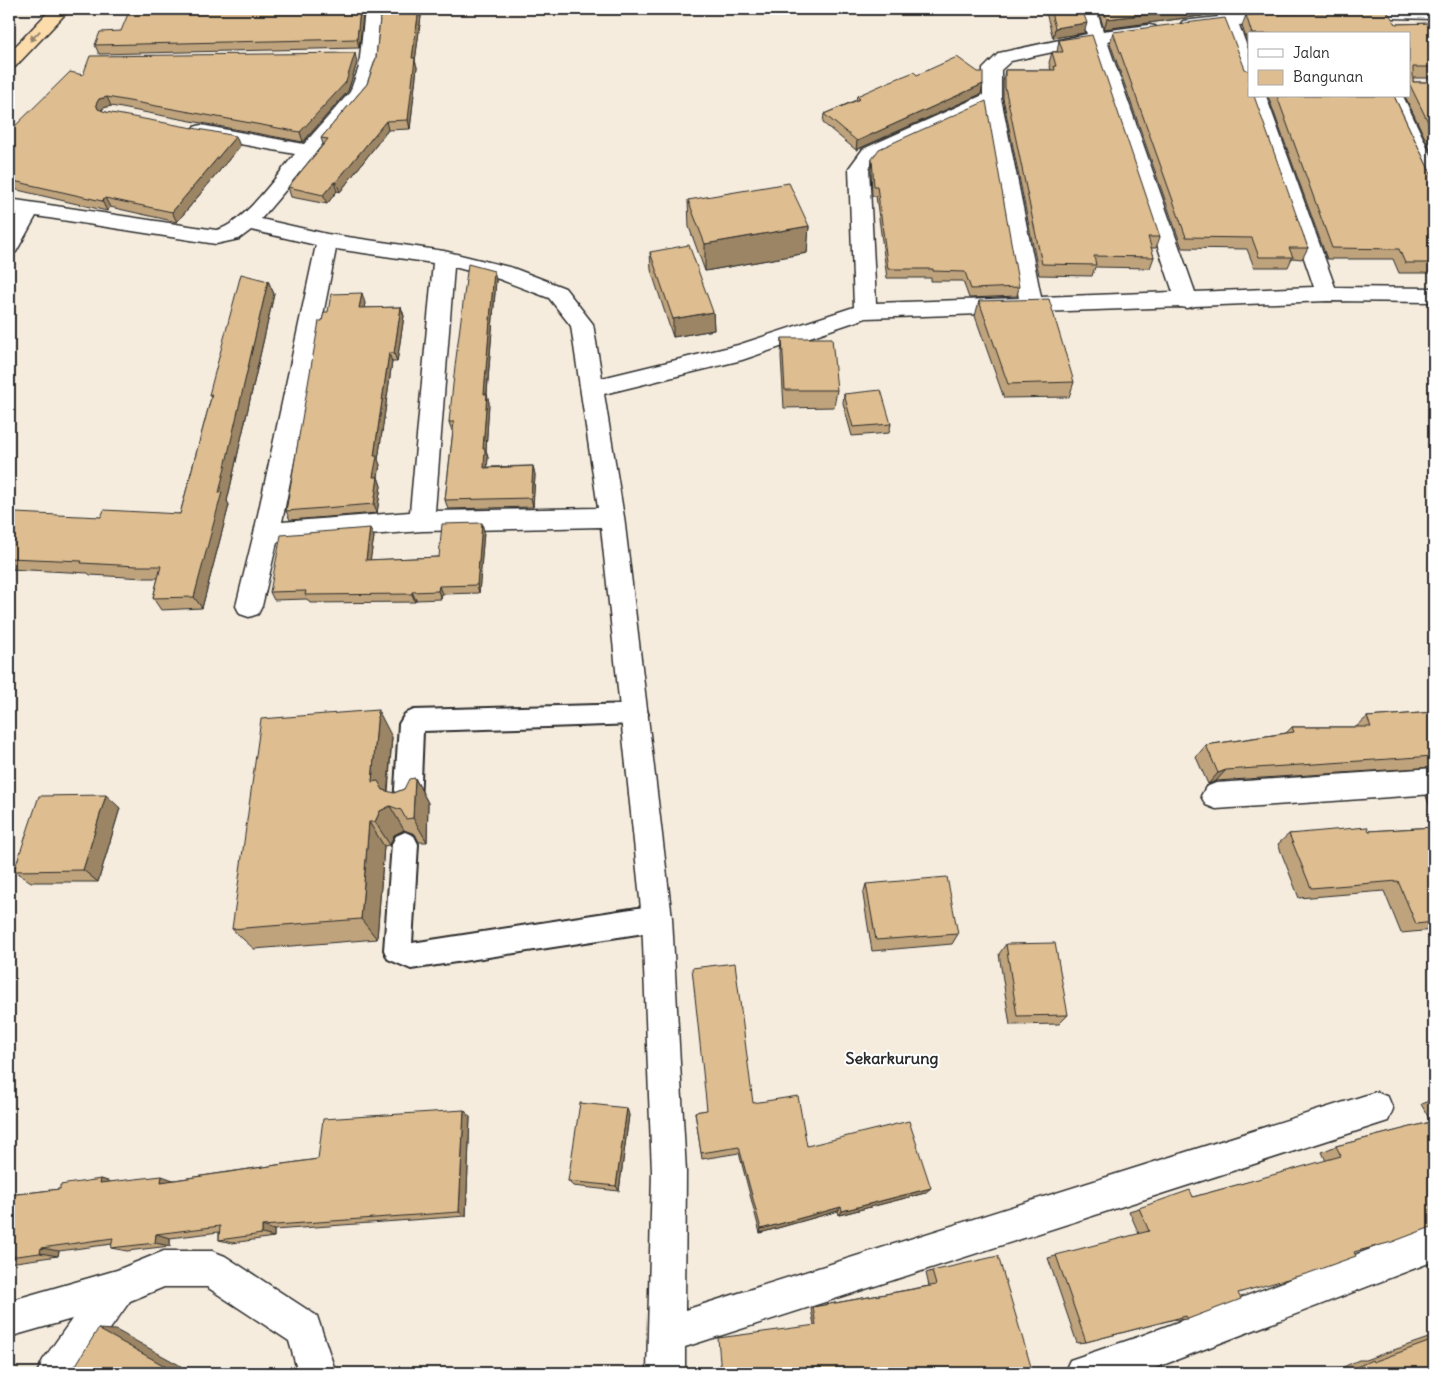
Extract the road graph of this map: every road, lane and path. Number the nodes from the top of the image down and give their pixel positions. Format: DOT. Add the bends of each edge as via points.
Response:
graph roads {
  1 [pos="61,9"];
  2 [pos="374,9"];
  3 [pos="1087,9"];
  4 [pos="1226,14"];
  5 [pos="1434,14"];
  6 [pos="1296,16"];
  7 [pos="1349,17"];
  8 [pos="1096,37"];
  9 [pos="349,55"];
  10 [pos="369,55"];
  11 [pos="9,63"];
  12 [pos="1248,72"];
  13 [pos="992,98"];
  14 [pos="1258,98"];
  15 [pos="1395,98"];
  16 [pos="180,127"];
  17 [pos="308,152"];
  18 [pos="1433,173"];
  19 [pos="9,205"];
  20 [pos="29,208"];
  21 [pos="247,222"];
  22 [pos="326,241"];
  23 [pos="9,247"];
  24 [pos="444,258"];
  25 [pos="1327,294"];
  26 [pos="1434,295"];
  27 [pos="1187,301"];
  28 [pos="1031,304"];
  29 [pos="865,311"];
  30 [pos="594,388"];
  31 [pos="612,517"];
  32 [pos="422,520"];
  33 [pos="267,533"];
  34 [pos="249,606"];
  35 [pos="636,714"];
  36 [pos="1434,781"];
  37 [pos="1216,796"];
  38 [pos="406,805"];
  39 [pos="405,844"];
  40 [pos="657,918"];
  41 [pos="1376,1109"];
  42 [pos="1434,1243"];
  43 [pos="117,1288"];
  44 [pos="9,1319"];
  45 [pos="667,1334"];
  46 [pos="56,1373"];
  47 [pos="317,1373"];
  48 [pos="666,1373"];
  49 [pos="1083,1373"];
  1 -- 11 [label="highway, one-way"];
  2 -- 10 [label="street"];
  3 -- 8 [label="street"];
  4 -- 6 [label="street"];
  4 -- 8 [label="street" via="1167,28"];
  4 -- 12 [label="street"];
  5 -- 7 [label="street"];
  8 -- 13 [label="street" via="1005,57 992,69"];
  8 -- 27 [label="street"];
  9 -- 10 [label="street"];
  10 -- 17 [label="street" via="359,93"];
  13 -- 28 [label="street"];
  13 -- 29 [label="street" via="870,153 862,160 859,168"];
  14 -- 25 [label="street"];
  15 -- 18 [label="street"];
  16 -- 17 [label="street"];
  17 -- 21 [label="street"];
  19 -- 20 [label="street"];
  20 -- 21 [label="street" via="216,237 232,234"];
  20 -- 23 [label="street"];
  21 -- 22 [label="street"];
  22 -- 24 [label="street"];
  22 -- 33 [label="street"];
  24 -- 30 [label="street" via="505,274 557,293 582,324"];
  24 -- 32 [label="street"];
  25 -- 26 [label="street"];
  25 -- 27 [label="street"];
  27 -- 28 [label="street"];
  28 -- 29 [label="street"];
  29 -- 30 [label="street" via="742,352"];
  30 -- 31 [label="street"];
  31 -- 32 [label="street"];
  31 -- 35 [label="street"];
  32 -- 33 [label="street"];
  33 -- 34 [label="street"];
  35 -- 38 [label="lane" via="414,721 411,724"];
  35 -- 40 [label="street"];
  36 -- 37 [label="street"];
  39 -- 40 [label="lane" via="398,950 403,954 411,956"];
  40 -- 45 [label="street" via="669,1172"];
  41 -- 45 [label="street"];
  42 -- 49 [label="street" via="1138,1356"];
  43 -- 44 [label="street"];
  43 -- 46 [label="street"];
  43 -- 47 [label="street" via="164,1269 212,1269 304,1329"];
  45 -- 48 [label="street"];
}
